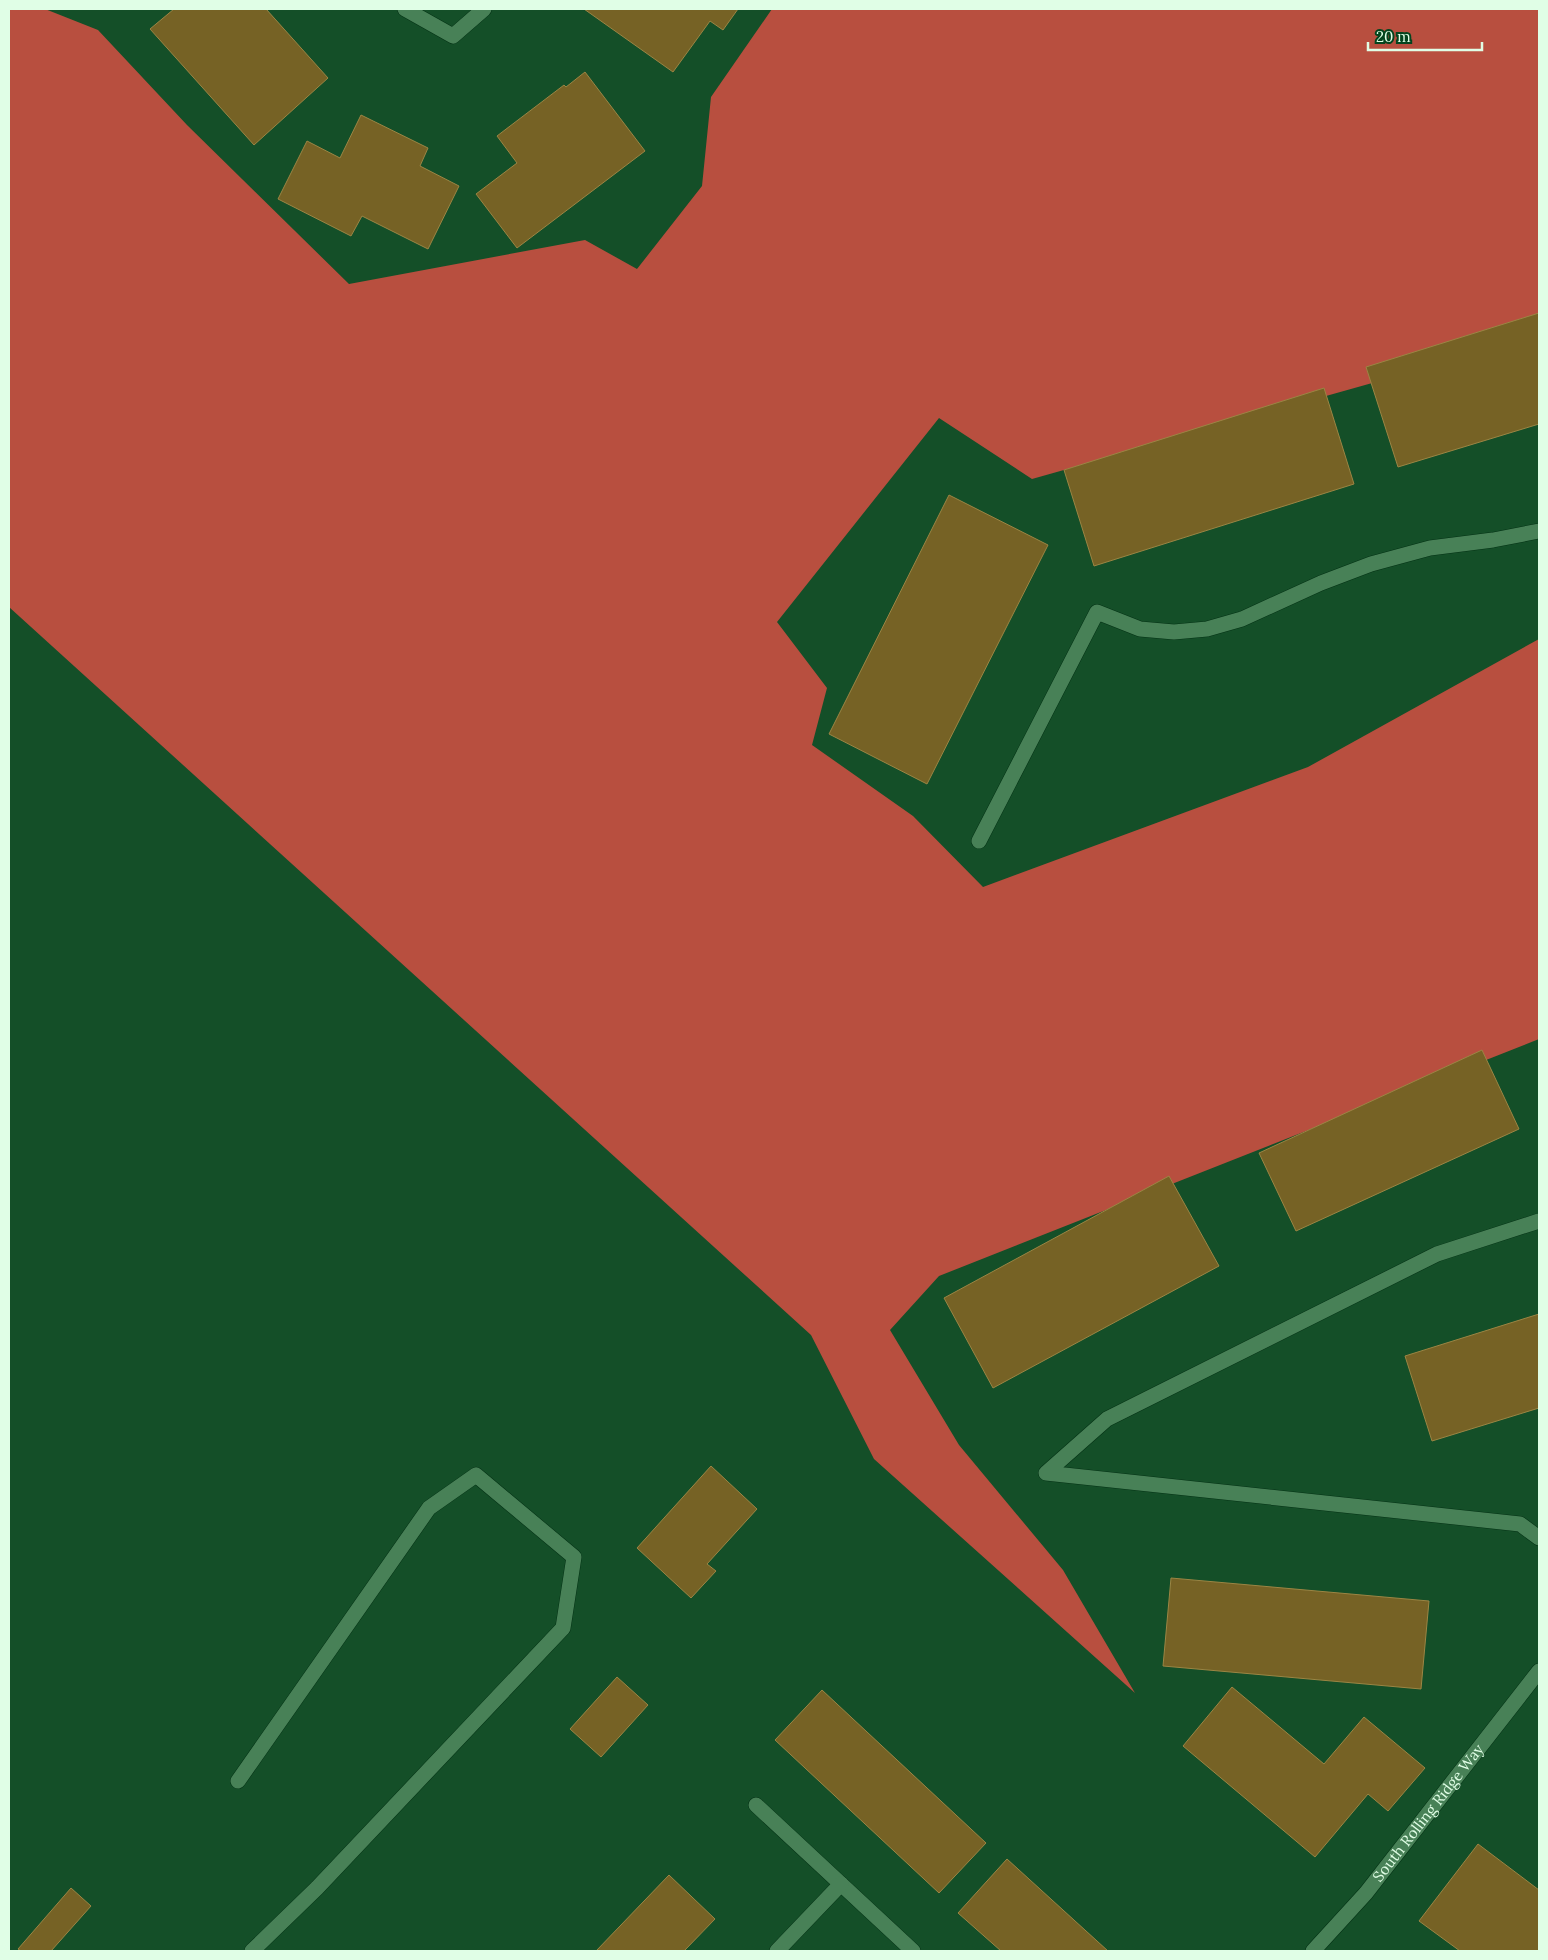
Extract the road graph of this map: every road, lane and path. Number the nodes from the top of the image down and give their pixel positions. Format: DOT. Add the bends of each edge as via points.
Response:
graph roads {
  1 [pos="405,9"];
  2 [pos="484,9"];
  3 [pos="1539,531"];
  4 [pos="979,841"];
  5 [pos="1539,1221"];
  6 [pos="1539,1538"];
  7 [pos="1539,1671"];
  8 [pos="238,1780"];
  9 [pos="756,1805"];
  10 [pos="841,1884"];
  11 [pos="252,1951"];
  12 [pos="777,1951"];
  13 [pos="913,1951"];
  14 [pos="1313,1951"];
  1 -- 2 [label="street" via="453,36"];
  3 -- 4 [label="street" via="1430,548 1371,564 1320,583 1242,619 1207,629 1174,632 1140,629 1097,612"];
  5 -- 6 [label="street" via="1437,1254 1107,1419 1046,1473 1520,1524"];
  7 -- 14 [label="street, South Rolling Ridge Way" via="1366,1893"];
  8 -- 11 [label="street" via="429,1508 476,1475 574,1557 563,1628 318,1888"];
  9 -- 10 [label="street"];
  10 -- 12 [label="street"];
  10 -- 13 [label="street"];
}
